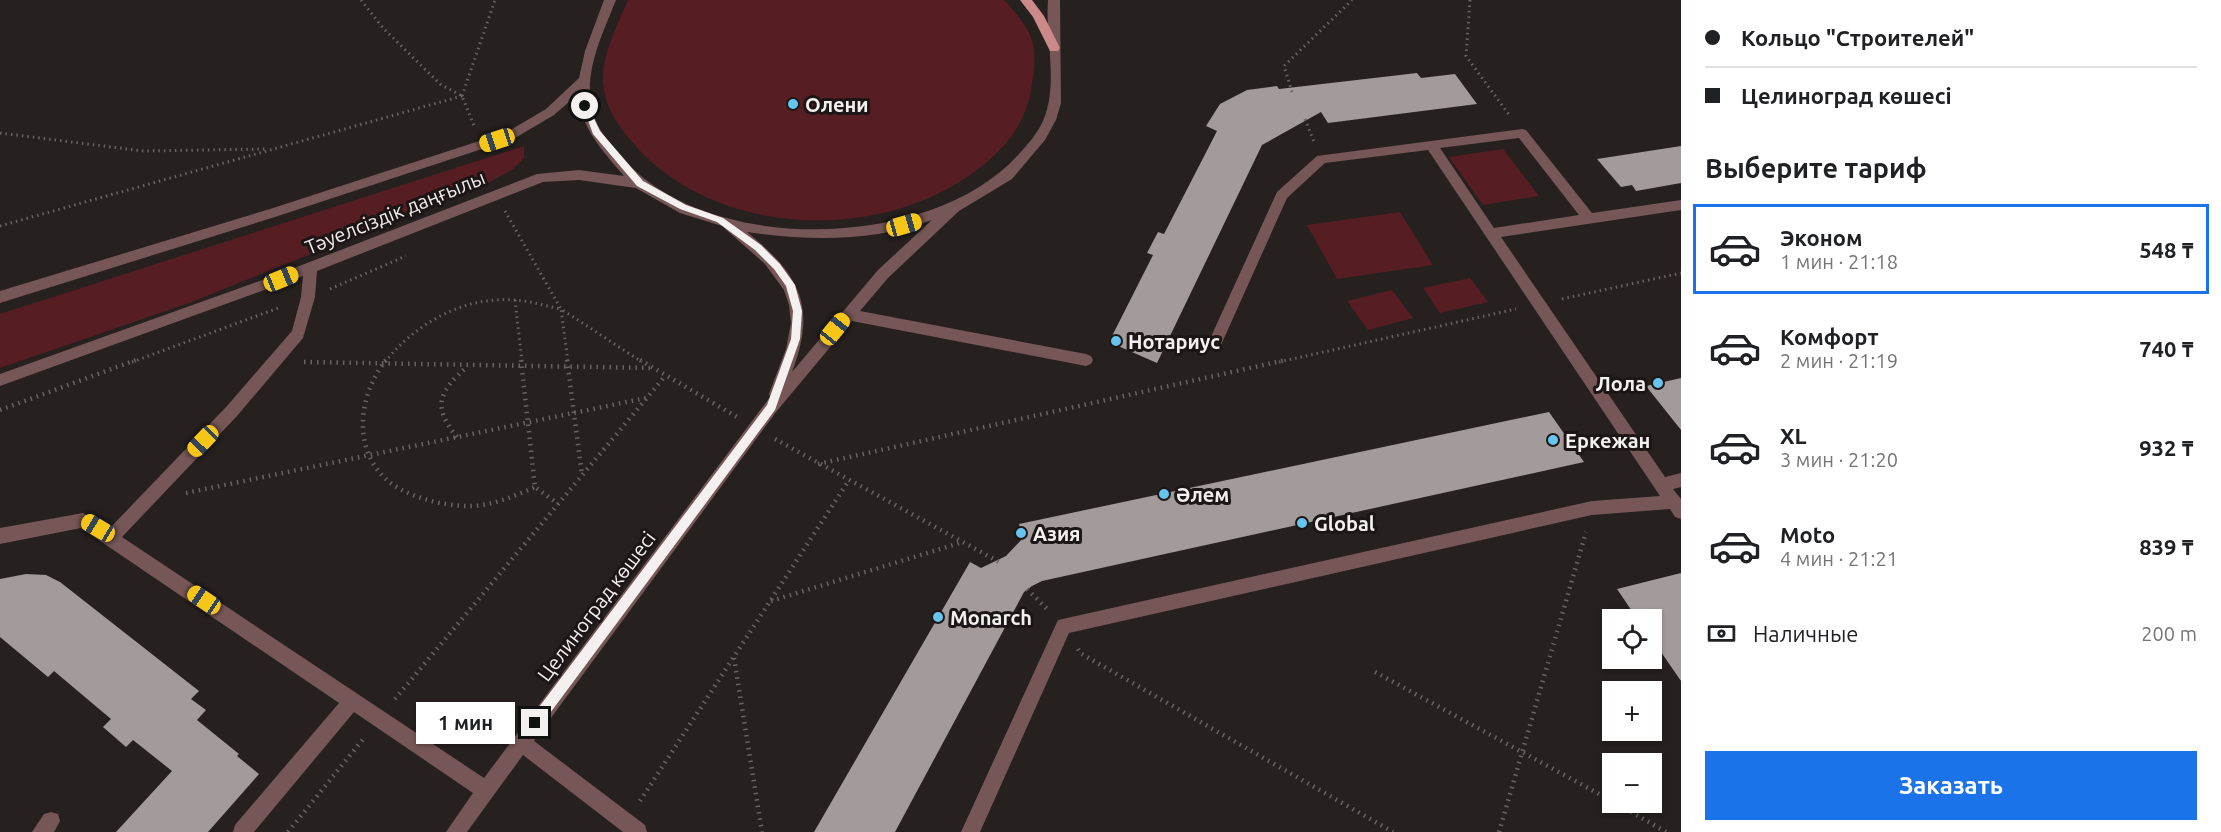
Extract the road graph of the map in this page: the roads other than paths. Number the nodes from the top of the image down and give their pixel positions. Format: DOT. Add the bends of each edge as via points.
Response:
graph roads {
  1 [pos="610,0"];
  2 [pos="1026,0"];
  3 [pos="1054,0"];
  4 [pos="1054,48"];
  5 [pos="584,81"];
  6 [pos="1431,144"];
  7 [pos="640,184"];
  8 [pos="1681,204"];
  9 [pos="954,208"];
  10 [pos="1589,219"];
  11 [pos="720,220"];
  12 [pos="1492,233"];
  13 [pos="310,267"];
  14 [pos="0,297"];
  15 [pos="848,314"];
  16 [pos="1216,340"];
  17 [pos="1086,360"];
  18 [pos="0,380"];
  19 [pos="771,407"];
  20 [pos="1681,480"];
  21 [pos="1661,485"];
  22 [pos="1677,507"];
  23 [pos="0,536"];
  24 [pos="112,537"];
  25 [pos="351,701"];
  26 [pos="521,742"];
  27 [pos="486,791"];
  28 [pos="632,827"];
  29 [pos="242,832"];
  30 [pos="455,832"];
  31 [pos="970,832"];
  1 -- 5 [label="street"];
  2 -- 4 [label="main road"];
  3 -- 4 [label="street"];
  4 -- 9 [label="street" via="1056,95 1042,136 1014,171"];
  5 -- 7 [label="street" via="585,106 596,132"];
  5 -- 14 [label="street, Тәуелсіздік даңғылы" via="555,109 511,135"];
  6 -- 10 [label="street" via="1522,133"];
  6 -- 12 [label="street"];
  6 -- 16 [label="street" via="1321,159 1305,171 1282,195"];
  7 -- 11 [label="street" via="683,207"];
  7 -- 13 [label="street, Тәуелсіздік даңғылы" via="595,174 542,177"];
  8 -- 10 [label="street"];
  9 -- 11 [label="street" via="889,229 826,236 758,230"];
  9 -- 15 [label="street, Целиноград көшесі" via="898,259"];
  10 -- 12 [label="street"];
  11 -- 19 [label="street" via="758,248 790,285 797,311 795,339"];
  12 -- 21 [label="street"];
  13 -- 18 [label="street, Тәуелсіздік даңғылы"];
  13 -- 24 [label="street" via="308,297 298,334"];
  15 -- 17 [label="street"];
  15 -- 19 [label="street, Целиноград көшесі"];
  19 -- 26 [label="street, Целиноград көшесі"];
  20 -- 21 [label="street"];
  21 -- 22 [label="street"];
  22 -- 31 [label="street" via="1593,508 1064,626"];
  23 -- 24 [label="street" via="83,520"];
  24 -- 25 [label="street"];
  25 -- 27 [label="street"];
  25 -- 29 [label="street"];
  26 -- 27 [label="street, Целиноград көшесі"];
  26 -- 28 [label="street"];
  27 -- 30 [label="street, Целиноград көшесі"];
}
